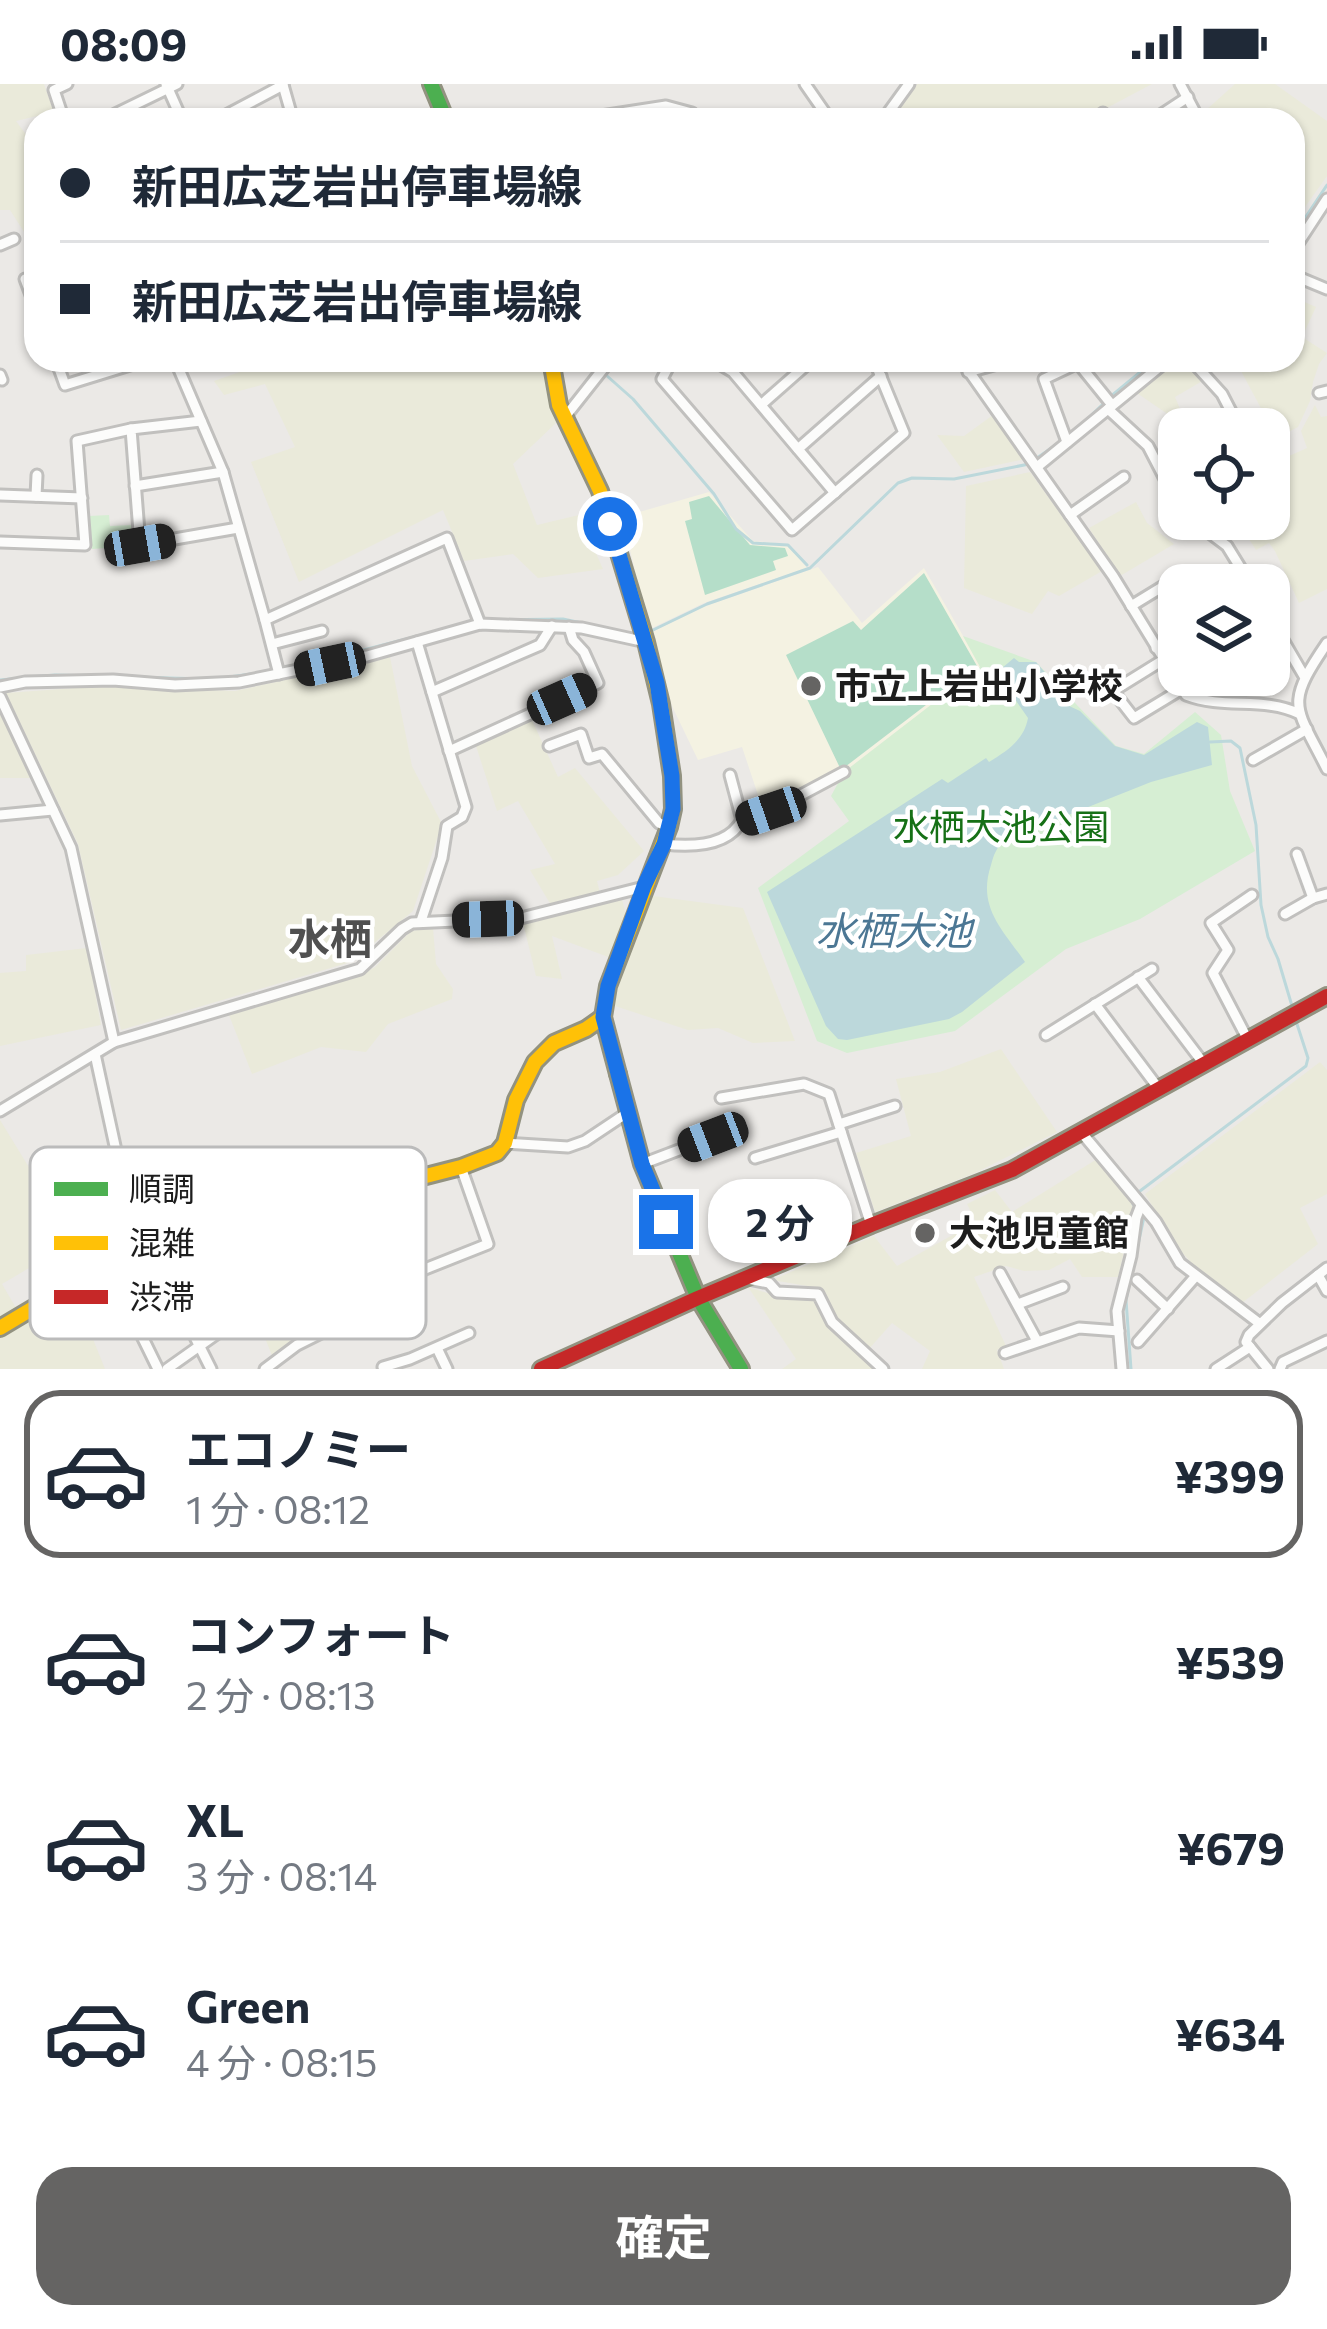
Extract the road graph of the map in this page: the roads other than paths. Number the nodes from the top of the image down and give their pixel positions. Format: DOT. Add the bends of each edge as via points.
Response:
graph roads {
  1 [pos="67,84"];
  2 [pos="1180,84"];
  3 [pos="170,85"];
  4 [pos="283,85"];
  5 [pos="52,87"];
  6 [pos="1188,97"];
  7 [pos="126,108"];
  8 [pos="240,108"];
  9 [pos="1171,108"];
  10 [pos="1193,108"];
  11 [pos="1327,199"];
  12 [pos="1305,233"];
  13 [pos="14,239"];
  14 [pos="0,245"];
  15 [pos="60,372"];
  16 [pos="103,372"];
  17 [pos="180,372"];
  18 [pos="553,372"];
  19 [pos="601,372"];
  20 [pos="666,372"];
  21 [pos="733,372"];
  22 [pos="798,372"];
  23 [pos="879,372"];
  24 [pos="968,372"];
  25 [pos="1058,372"];
  26 [pos="1085,372"];
  27 [pos="1152,372"];
  28 [pos="1202,372"];
  29 [pos="881,376"];
  30 [pos="1108,404"];
  31 [pos="760,405"];
  32 [pos="1229,408"];
  33 [pos="565,418"];
  34 [pos="201,421"];
  35 [pos="130,429"];
  36 [pos="1066,439"];
  37 [pos="798,449"];
  38 [pos="1034,462"];
  39 [pos="1158,465"];
  40 [pos="223,472"];
  41 [pos="37,475"];
  42 [pos="1124,477"];
  43 [pos="135,486"];
  44 [pos="836,493"];
  45 [pos="0,495"];
  46 [pos="36,496"];
  47 [pos="82,498"];
  48 [pos="1070,514"];
  49 [pos="238,528"];
  50 [pos="1220,540"];
  51 [pos="0,542"];
  52 [pos="1239,564"];
  53 [pos="1158,589"];
  54 [pos="1131,606"];
  55 [pos="478,619"];
  56 [pos="266,620"];
  57 [pos="552,626"];
  58 [pos="569,627"];
  59 [pos="322,631"];
  60 [pos="417,642"];
  61 [pos="646,642"];
  62 [pos="272,644"];
  63 [pos="1156,648"];
  64 [pos="1325,649"];
  65 [pos="1158,651"];
  66 [pos="1290,652"];
  67 [pos="1158,663"];
  68 [pos="278,671"];
  69 [pos="1304,676"];
  70 [pos="0,687"];
  71 [pos="432,692"];
  72 [pos="1169,696"];
  73 [pos="1189,696"];
  74 [pos="0,697"];
  75 [pos="1300,714"];
  76 [pos="1307,729"];
  77 [pos="549,746"];
  78 [pos="449,751"];
  79 [pos="1253,760"];
  80 [pos="1327,769"];
  81 [pos="844,772"];
  82 [pos="730,776"];
  83 [pos="53,810"];
  84 [pos="0,814"];
  85 [pos="742,820"];
  86 [pos="669,826"];
  87 [pos="664,844"];
  88 [pos="1297,854"];
  89 [pos="644,886"];
  90 [pos="1327,894"];
  91 [pos="1252,895"];
  92 [pos="1313,898"];
  93 [pos="1285,914"];
  94 [pos="421,921"];
  95 [pos="1152,969"];
  96 [pos="1138,977"];
  97 [pos="1327,996"];
  98 [pos="1095,1004"];
  99 [pos="603,1017"];
  100 [pos="1046,1035"];
  101 [pos="1248,1040"];
  102 [pos="114,1042"];
  103 [pos="94,1054"];
  104 [pos="1204,1064"];
  105 [pos="1159,1089"];
  106 [pos="721,1098"];
  107 [pos="895,1106"];
  108 [pos="0,1111"];
  109 [pos="630,1111"];
  110 [pos="840,1128"];
  111 [pos="1081,1132"];
  112 [pos="713,1137"];
  113 [pos="505,1143"];
  114 [pos="115,1147"];
  115 [pos="755,1158"];
  116 [pos="642,1164"];
  117 [pos="461,1167"];
  118 [pos="426,1176"];
  119 [pos="1141,1205"];
  120 [pos="871,1225"];
  121 [pos="426,1269"];
  122 [pos="1322,1272"];
  123 [pos="1000,1273"];
  124 [pos="1195,1276"];
  125 [pos="745,1278"];
  126 [pos="1137,1280"];
  127 [pos="1063,1287"];
  128 [pos="1327,1291"];
  129 [pos="698,1298"];
  130 [pos="1018,1304"];
  131 [pos="1168,1309"];
  132 [pos="30,1310"];
  133 [pos="1259,1323"];
  134 [pos="0,1328"];
  135 [pos="1119,1331"];
  136 [pos="470,1333"];
  137 [pos="145,1339"];
  138 [pos="196,1339"];
  139 [pos="210,1339"];
  140 [pos="310,1339"];
  141 [pos="1327,1341"];
  142 [pos="1037,1342"];
  143 [pos="1138,1342"];
  144 [pos="200,1346"];
  145 [pos="1250,1347"];
  146 [pos="437,1348"];
  147 [pos="1005,1353"];
  148 [pos="383,1367"];
  149 [pos="162,1369"];
  150 [pos="211,1369"];
  151 [pos="265,1369"];
  152 [pos="447,1369"];
  153 [pos="542,1369"];
  154 [pos="741,1369"];
  155 [pos="883,1369"];
  156 [pos="1122,1369"];
  157 [pos="1216,1369"];
  158 [pos="1268,1369"];
  159 [pos="1280,1369"];
  1 -- 5 [label="street"];
  2 -- 6 [label="street"];
  3 -- 7 [label="street"];
  4 -- 8 [label="street"];
  6 -- 9 [label="street"];
  6 -- 10 [label="street"];
  11 -- 12 [label="street"];
  13 -- 14 [label="street"];
  15 -- 16 [label="street" via="65,385"];
  17 -- 34 [label="street"];
  18 -- 33 [label="street"];
  19 -- 33 [label="street"];
  20 -- 44 [label="street" via="662,379 791,530"];
  21 -- 31 [label="street"];
  22 -- 31 [label="street"];
  23 -- 29 [label="street"];
  24 -- 38 [label="street"];
  25 -- 36 [label="street" via="1043,379"];
  26 -- 30 [label="street"];
  27 -- 30 [label="street"];
  28 -- 32 [label="street"];
  29 -- 37 [label="street"];
  29 -- 44 [label="street" via="904,434"];
  30 -- 36 [label="street"];
  30 -- 39 [label="street"];
  31 -- 37 [label="street"];
  33 -- 61 [label="street" via="600,491"];
  34 -- 35 [label="street"];
  34 -- 40 [label="street"];
  35 -- 43 [label="street"];
  35 -- 47 [label="street" via="77,441"];
  36 -- 38 [label="street"];
  37 -- 44 [label="street"];
  38 -- 48 [label="street"];
  40 -- 43 [label="street"];
  40 -- 49 [label="street"];
  41 -- 46 [label="street"];
  42 -- 48 [label="street"];
  43 -- 49 [label="street" via="140,545"];
  45 -- 46 [label="street"];
  46 -- 47 [label="street"];
  47 -- 51 [label="street" via="86,545"];
  48 -- 54 [label="street"];
  49 -- 56 [label="street"];
  50 -- 52 [label="street"];
  53 -- 54 [label="street"];
  54 -- 63 [label="street"];
  55 -- 56 [label="street" via="447,538"];
  55 -- 57 [label="street"];
  55 -- 60 [label="street"];
  56 -- 62 [label="street"];
  57 -- 58 [label="street"];
  57 -- 71 [label="street" via="540,645"];
  58 -- 61 [label="street"];
  58 -- 78 [label="street" via="598,683"];
  59 -- 62 [label="street"];
  60 -- 68 [label="street"];
  60 -- 71 [label="street"];
  61 -- 86 [label="street" via="672,776"];
  62 -- 68 [label="street"];
  63 -- 65 [label="street"];
  64 -- 69 [label="street"];
  66 -- 69 [label="street"];
  67 -- 72 [label="street" via="1113,691 1134,718"];
  68 -- 70 [label="street" via="239,682"];
  69 -- 75 [label="street"];
  71 -- 78 [label="street"];
  73 -- 75 [label="street" via="1279,704"];
  74 -- 83 [label="street"];
  75 -- 76 [label="street"];
  76 -- 79 [label="street"];
  76 -- 80 [label="street"];
  77 -- 86 [label="street" via="581,734 589,758 602,754"];
  78 -- 94 [label="street" via="466,807 447,826"];
  81 -- 85 [label="street"];
  82 -- 85 [label="street"];
  83 -- 84 [label="street"];
  83 -- 102 [label="street" via="71,848"];
  85 -- 87 [label="street" via="717,841"];
  86 -- 87 [label="street"];
  87 -- 89 [label="street"];
  88 -- 92 [label="street"];
  89 -- 94 [label="street" via="521,918"];
  89 -- 99 [label="street"];
  90 -- 92 [label="street"];
  91 -- 101 [label="street" via="1210,922 1228,950 1213,973"];
  92 -- 93 [label="street"];
  94 -- 102 [label="street" via="360,969"];
  95 -- 96 [label="street"];
  96 -- 98 [label="street"];
  96 -- 104 [label="street"];
  97 -- 101 [label="street"];
  98 -- 100 [label="street"];
  98 -- 105 [label="street"];
  99 -- 109 [label="street"];
  99 -- 113 [label="street" via="535,1062"];
  101 -- 104 [label="street"];
  102 -- 103 [label="street"];
  103 -- 108 [label="street"];
  103 -- 114 [label="street"];
  104 -- 105 [label="street"];
  105 -- 111 [label="street"];
  106 -- 110 [label="street" via="805,1084 829,1094"];
  107 -- 110 [label="street"];
  109 -- 113 [label="street" via="568,1147"];
  109 -- 116 [label="street"];
  110 -- 115 [label="street"];
  110 -- 120 [label="street"];
  111 -- 119 [label="street"];
  111 -- 120 [label="street" via="1012,1170"];
  112 -- 116 [label="street"];
  113 -- 117 [label="street"];
  116 -- 129 [label="street"];
  117 -- 118 [label="street"];
  117 -- 121 [label="street" via="488,1244"];
  119 -- 124 [label="street"];
  119 -- 135 [label="street"];
  120 -- 125 [label="street"];
  122 -- 128 [label="street"];
  122 -- 133 [label="street"];
  123 -- 130 [label="street"];
  124 -- 131 [label="street"];
  124 -- 133 [label="street"];
  125 -- 129 [label="street"];
  125 -- 155 [label="street" via="777,1292 818,1294 832,1322"];
  126 -- 131 [label="street"];
  127 -- 130 [label="street"];
  129 -- 153 [label="street"];
  129 -- 154 [label="street"];
  130 -- 142 [label="street"];
  131 -- 143 [label="street"];
  132 -- 134 [label="street"];
  133 -- 145 [label="street"];
  135 -- 142 [label="street" via="1079,1328"];
  135 -- 156 [label="street"];
  136 -- 146 [label="street"];
  137 -- 149 [label="street"];
  138 -- 144 [label="street"];
  139 -- 144 [label="street"];
  140 -- 151 [label="street"];
  141 -- 159 [label="street"];
  142 -- 147 [label="street"];
  144 -- 149 [label="street"];
  144 -- 150 [label="street"];
  145 -- 157 [label="street"];
  145 -- 158 [label="street"];
  146 -- 148 [label="street"];
  146 -- 152 [label="street"];
}
